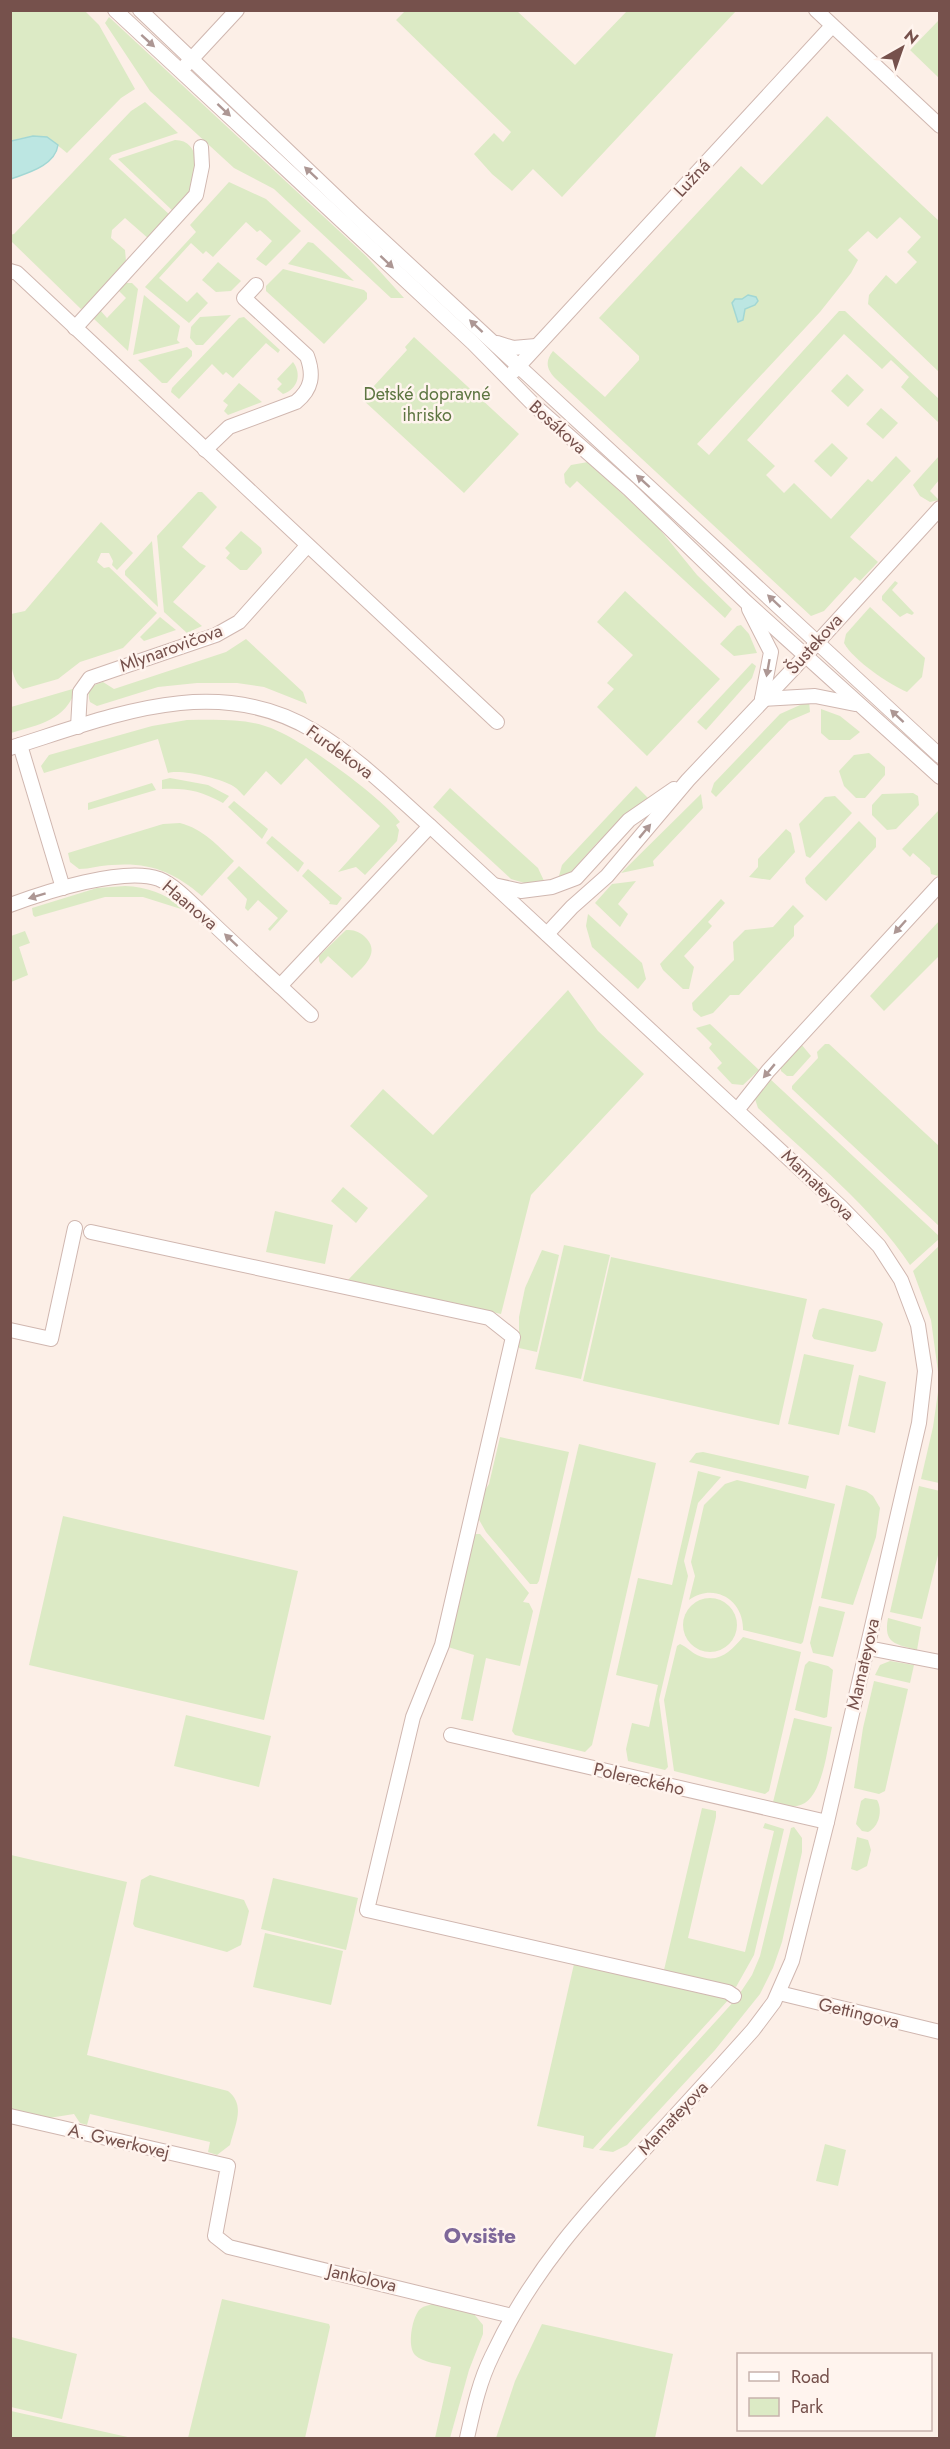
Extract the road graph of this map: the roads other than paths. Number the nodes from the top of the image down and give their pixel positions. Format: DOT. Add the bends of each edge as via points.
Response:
graph roads {
  1 [pos="115,10"];
  2 [pos="140,10"];
  3 [pos="237,10"];
  4 [pos="816,10"];
  5 [pos="832,26"];
  6 [pos="192,59"];
  7 [pos="181,71"];
  8 [pos="939,126"];
  9 [pos="201,147"];
  10 [pos="10,271"];
  11 [pos="256,285"];
  12 [pos="75,328"];
  13 [pos="492,342"];
  14 [pos="536,346"];
  15 [pos="519,366"];
  16 [pos="507,379"];
  17 [pos="205,450"];
  18 [pos="939,508"];
  19 [pos="307,546"];
  20 [pos="746,602"];
  21 [pos="818,641"];
  22 [pos="806,654"];
  23 [pos="762,699"];
  24 [pos="860,705"];
  25 [pos="497,722"];
  26 [pos="78,727"];
  27 [pos="15,747"];
  28 [pos="939,756"];
  29 [pos="939,777"];
  30 [pos="688,780"];
  31 [pos="430,826"];
  32 [pos="576,878"];
  33 [pos="939,884"];
  34 [pos="493,885"];
  35 [pos="63,888"];
  36 [pos="10,905"];
  37 [pos="572,907"];
  38 [pos="547,934"];
  39 [pos="277,983"];
  40 [pos="311,1015"];
  41 [pos="738,1109"];
  42 [pos="75,1228"];
  43 [pos="91,1232"];
  44 [pos="10,1330"];
  45 [pos="868,1648"];
  46 [pos="939,1662"];
  47 [pos="451,1735"];
  48 [pos="827,1822"];
  49 [pos="779,1993"];
  50 [pos="734,1996"];
  51 [pos="939,2032"];
  52 [pos="10,2116"];
  53 [pos="215,2236"];
  54 [pos="512,2316"];
  55 [pos="467,2439"];
  1 -- 7 [label="street, Bosákova, one-way"];
  2 -- 6 [label="street, Bosákova"];
  3 -- 6 [label="street"];
  4 -- 5 [label="street"];
  5 -- 8 [label="street"];
  5 -- 14 [label="street, Lužná"];
  6 -- 7 [label="street"];
  13 -- 6 [label="street, Bosákova, one-way"];
  7 -- 16 [label="street, Bosákova, one-way" via="465,335"];
  9 -- 12 [label="street" via="196,195"];
  10 -- 12 [label="street" via="17,273"];
  11 -- 17 [label="street" via="244,298 307,356 310,387 296,402 229,427"];
  12 -- 17 [label="street"];
  13 -- 14 [label="street" via="513,348"];
  13 -- 15 [label="street, Bosákova"];
  14 -- 15 [label="street, Lužná"];
  15 -- 16 [label="street, Lužná"];
  21 -- 15 [label="street, Bosákova, one-way"];
  16 -- 20 [label="street, Bosákova"];
  17 -- 19 [label="street"];
  18 -- 21 [label="street, Šustekova"];
  19 -- 25 [label="street"];
  19 -- 26 [label="street, Mlynarovičova" via="238,622 224,631 89,679 79,695"];
  20 -- 22 [label="street, Bosákova"];
  20 -- 23 [label="street, one-way" via="771,652"];
  21 -- 22 [label="street, Šustekova"];
  28 -- 21 [label="street, Bosákova, one-way"];
  22 -- 23 [label="street, Šustekova"];
  22 -- 24 [label="street, Bosákova"];
  23 -- 24 [label="street" via="815,696"];
  23 -- 30 [label="street, Šustekova"];
  24 -- 29 [label="street, Bosákova"];
  26 -- 27 [label="street, Furdekova"];
  26 -- 31 [label="street, Furdekova" via="154,706 193,700 230,702 266,710 324,737"];
  27 -- 35 [label="street"];
  30 -- 32 [label="street, Šustekova" via="629,820"];
  37 -- 30 [label="street, Šustekova, one-way" via="607,876"];
  31 -- 34 [label="street, Furdekova"];
  31 -- 39 [label="street"];
  32 -- 34 [label="street, Šustekova" via="552,887 521,891"];
  32 -- 37 [label="street"];
  33 -- 41 [label="street, one-way"];
  34 -- 38 [label="street, Furdekova"];
  35 -- 36 [label="street, Haanova, one-way"];
  39 -- 35 [label="street, Haanova, one-way" via="189,901 159,879 121,876"];
  37 -- 38 [label="street, Šustekova"];
  38 -- 41 [label="street, Mamateyova"];
  39 -- 40 [label="street, Haanova"];
  41 -- 45 [label="street, Mamateyova" via="873,1238 901,1280 918,1325 925,1363 923,1396"];
  42 -- 44 [label="street" via="51,1339"];
  43 -- 50 [label="street" via="489,1318 513,1337 442,1645 413,1717 367,1910"];
  45 -- 46 [label="street"];
  45 -- 48 [label="street, Mamateyova"];
  47 -- 48 [label="street, Polereckého"];
  48 -- 49 [label="street, Mamateyova" via="795,1952"];
  49 -- 51 [label="street, Gettingova"];
  49 -- 54 [label="street, Mamateyova" via="753,2030 562,2241"];
  52 -- 53 [label="street, A. Gwerkovej" via="228,2166"];
  53 -- 54 [label="street, Jankolova" via="229,2247"];
  54 -- 55 [label="street, Mamateyova" via="485,2370"];
}
